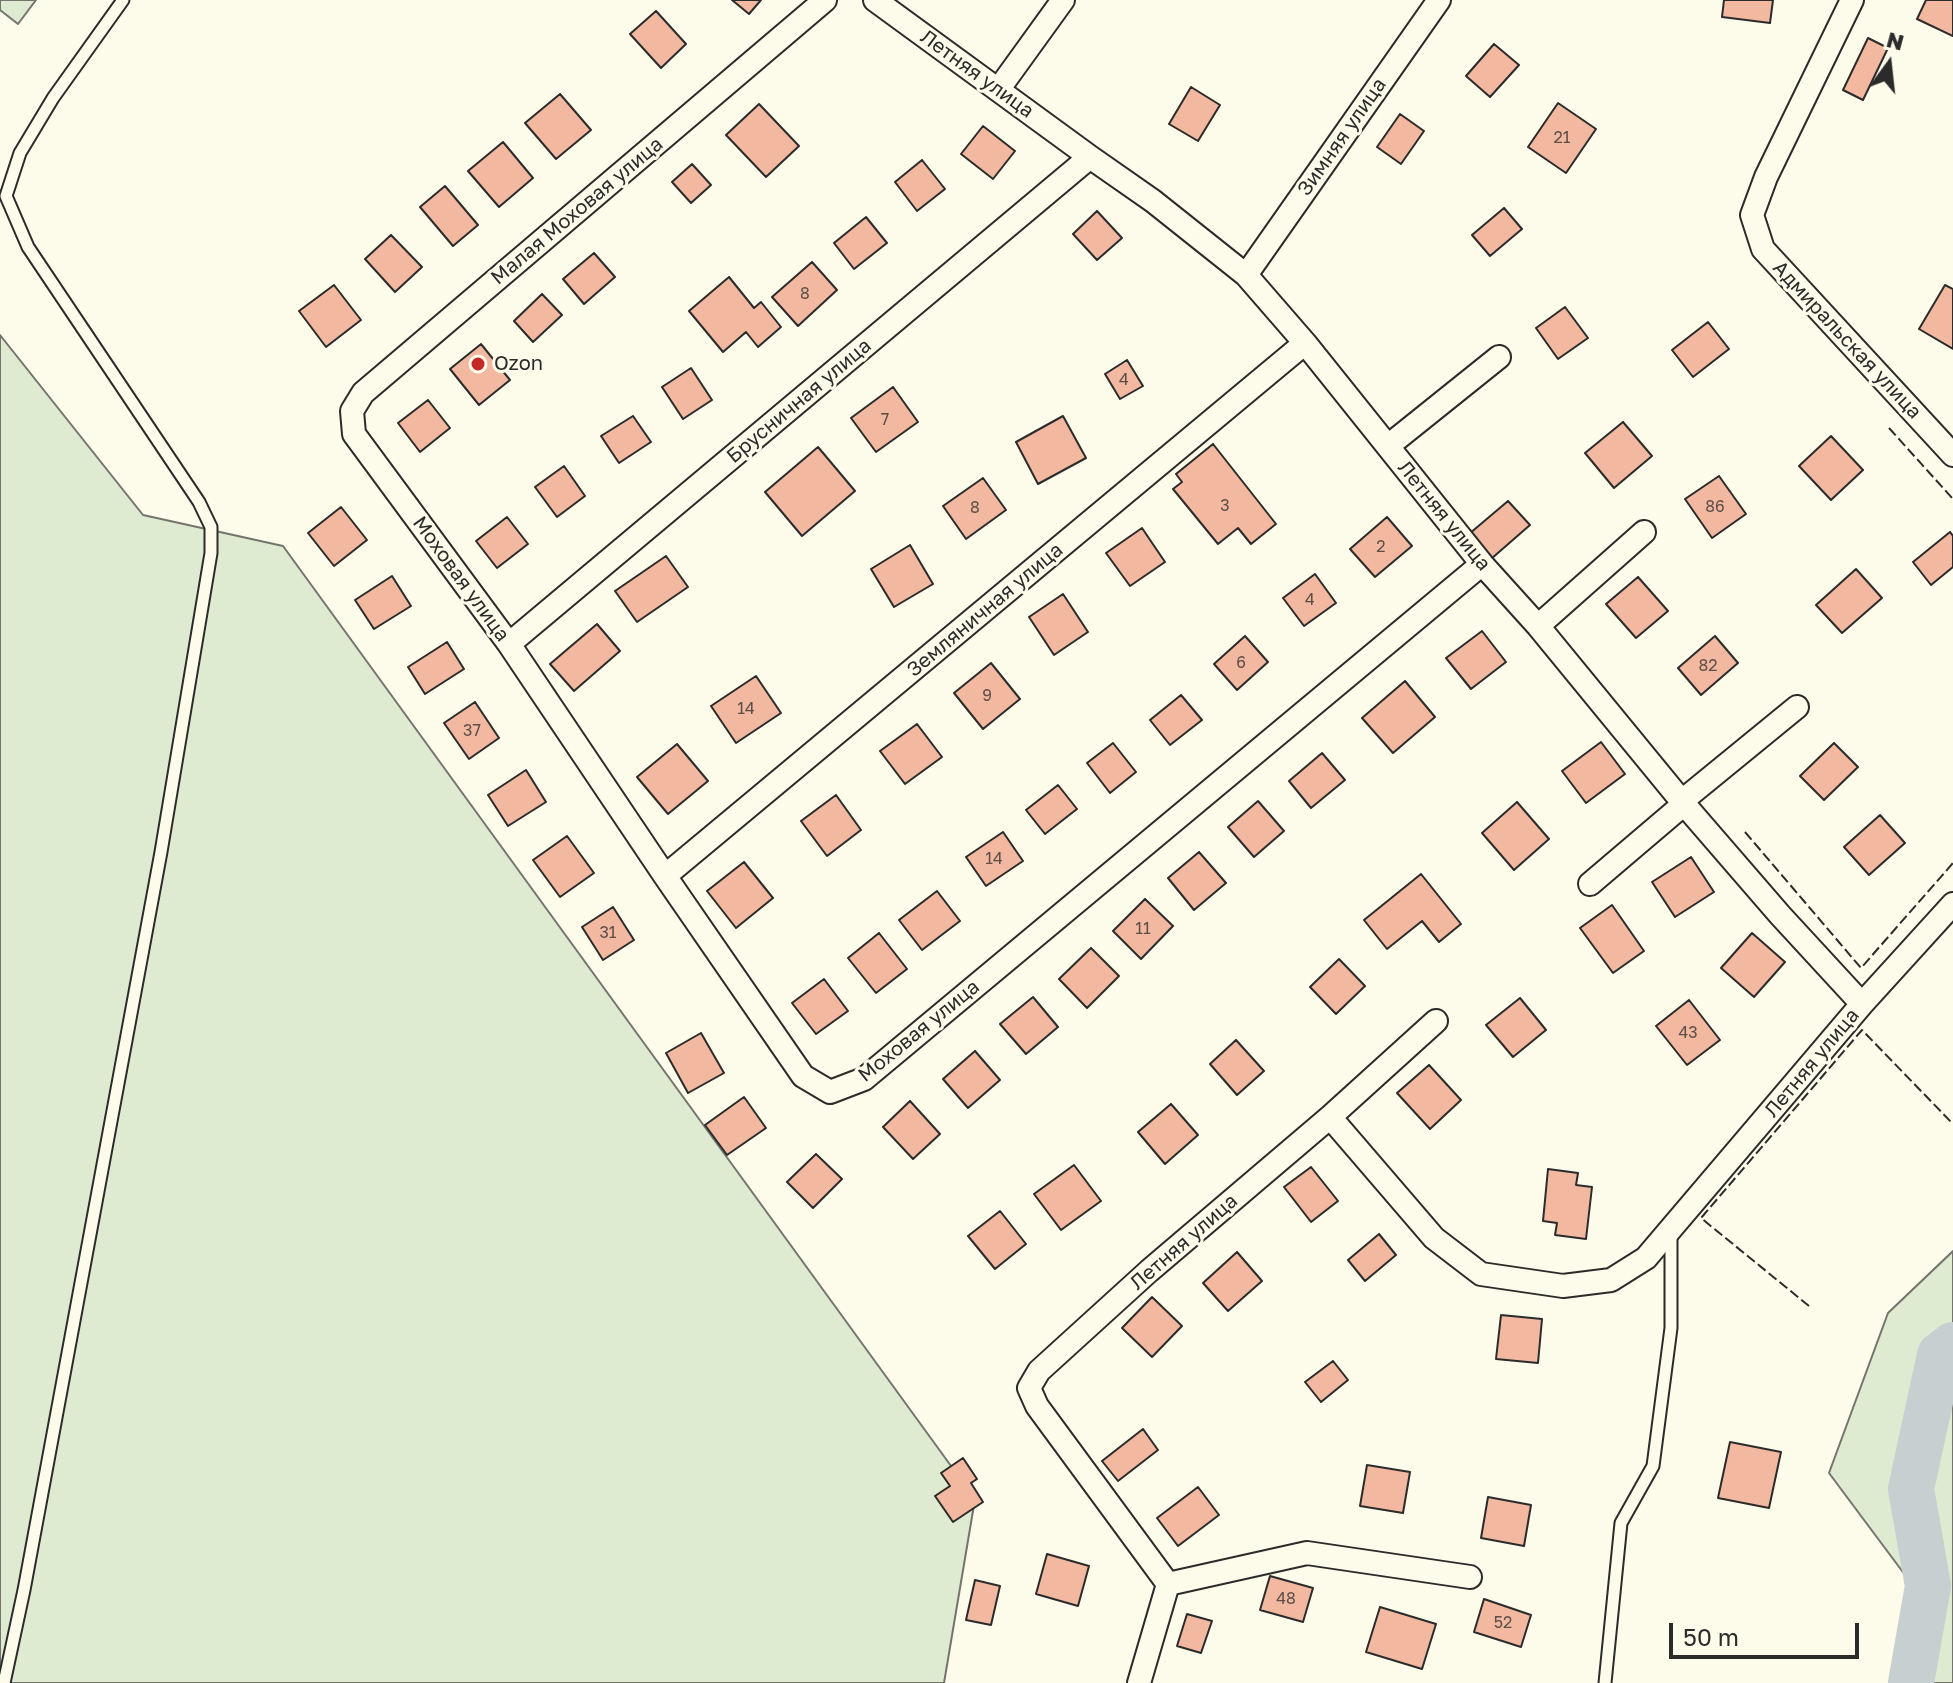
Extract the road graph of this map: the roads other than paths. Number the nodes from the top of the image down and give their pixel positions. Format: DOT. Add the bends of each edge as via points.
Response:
graph roads {
  1 [pos="123,0"];
  2 [pos="825,0"];
  3 [pos="875,0"];
  4 [pos="1063,0"];
  5 [pos="1439,0"];
  6 [pos="1852,0"];
  7 [pos="998,90"];
  8 [pos="1090,157"];
  9 [pos="1246,275"];
  10 [pos="1305,343"];
  11 [pos="1499,357"];
  12 [pos="354,434"];
  13 [pos="1388,446"];
  14 [pos="1953,455"];
  15 [pos="1644,532"];
  16 [pos="1482,564"];
  17 [pos="1538,626"];
  18 [pos="509,644"];
  19 [pos="1797,707"];
  20 [pos="1683,802"];
  21 [pos="665,876"];
  22 [pos="1590,884"];
  23 [pos="1953,904"];
  24 [pos="1862,1004"];
  25 [pos="1436,1021"];
  26 [pos="1330,1117"];
  27 [pos="1671,1230"];
  28 [pos="1470,1577"];
  29 [pos="1168,1584"];
  30 [pos="4,1683"];
  31 [pos="1139,1683"];
  32 [pos="1605,1683"];
  1 -- 30 [label="lane" via="20,153 6,196 28,247 199,502 211,527 211,553 161,852"];
  2 -- 12 [label="street, Малая Моховая улица" via="363,393 352,411"];
  3 -- 7 [label="street, Летняя улица"];
  4 -- 7 [label="street"];
  5 -- 9 [label="street, Зимняя улица"];
  6 -- 14 [label="street, Адмиральская улица" via="1752,215 1763,249"];
  7 -- 8 [label="street, Летняя улица"];
  8 -- 9 [label="street, Летняя улица"];
  8 -- 18 [label="street, Брусничная улица"];
  9 -- 10 [label="street, Летняя улица"];
  10 -- 13 [label="street, Летняя улица"];
  10 -- 21 [label="street, Земляничная улица"];
  11 -- 13 [label="street"];
  12 -- 18 [label="street, Моховая улица"];
  13 -- 16 [label="street, Летняя улица"];
  15 -- 17 [label="street"];
  16 -- 17 [label="street, Летняя улица"];
  16 -- 21 [label="street, Моховая улица" via="864,1079 830,1092 803,1076"];
  17 -- 20 [label="street, Летняя улица"];
  18 -- 21 [label="street, Моховая улица"];
  19 -- 20 [label="street"];
  20 -- 22 [label="street"];
  20 -- 24 [label="street, Летняя улица"];
  23 -- 24 [label="street"];
  24 -- 27 [label="street, Летняя улица"];
  25 -- 26 [label="street"];
  26 -- 27 [label="street, Летняя улица" via="1434,1238 1481,1274 1563,1286 1611,1280 1646,1258"];
  26 -- 29 [label="street, Летняя улица" via="1149,1271 1039,1371 1029,1388"];
  27 -- 32 [label="lane" via="1671,1328 1653,1466 1621,1523"];
  28 -- 29 [label="street" via="1307,1553"];
  29 -- 31 [label="street"];
}
